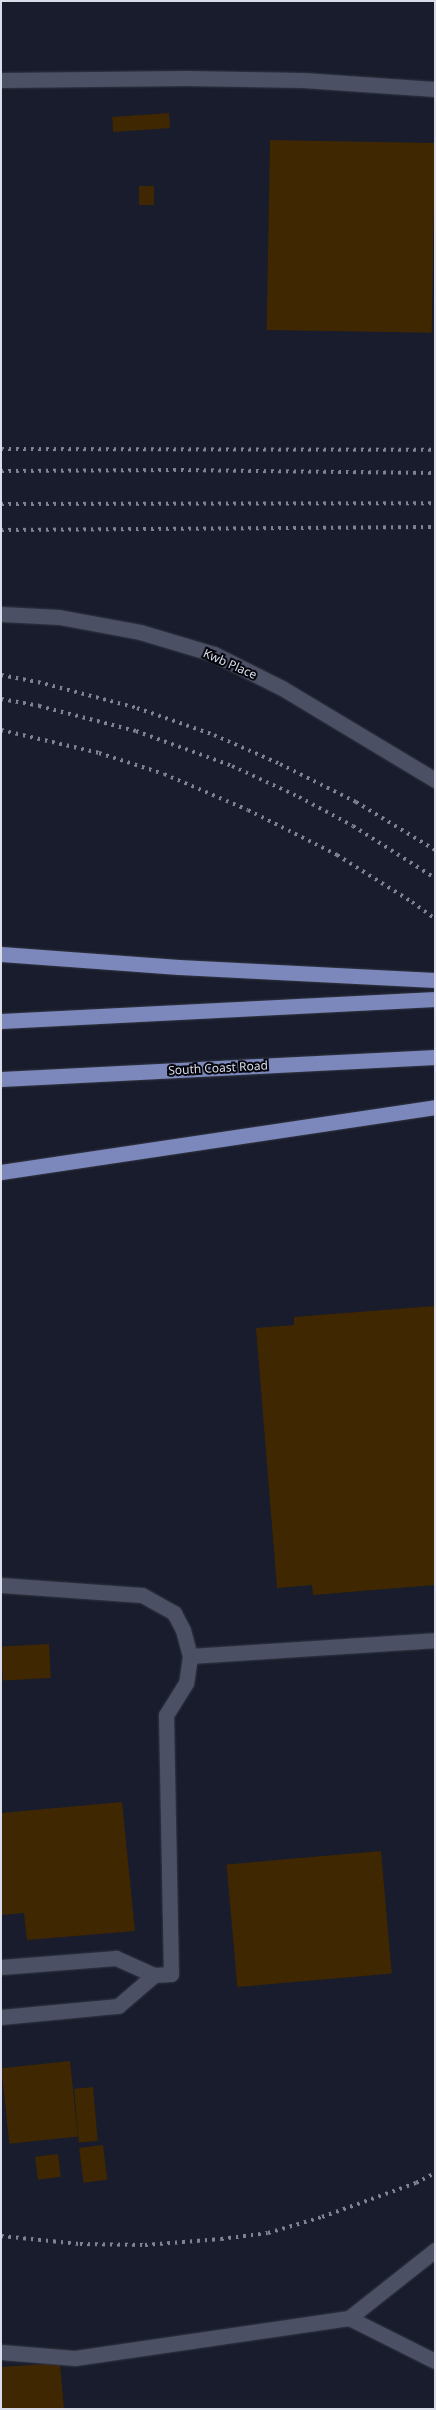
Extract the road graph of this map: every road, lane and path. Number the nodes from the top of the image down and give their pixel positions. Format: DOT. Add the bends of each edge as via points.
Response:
graph roads {
  1 [pos="1,80"];
  2 [pos="435,89"];
  3 [pos="1,614"];
  4 [pos="435,780"];
  5 [pos="1,954"];
  6 [pos="435,980"];
  7 [pos="435,999"];
  8 [pos="1,1021"];
  9 [pos="435,1057"];
  10 [pos="1,1079"];
  11 [pos="435,1107"];
  12 [pos="1,1172"];
  13 [pos="1,1584"];
  14 [pos="435,1640"];
  15 [pos="190,1656"];
  16 [pos="1,1967"];
  17 [pos="154,1976"];
  18 [pos="1,2017"];
  19 [pos="435,2250"];
  20 [pos="349,2318"];
  21 [pos="1,2352"];
  22 [pos="435,2361"];
  1 -- 2 [label="street" via="303,80"];
  3 -- 4 [label="street, Kwb Place" via="59,617 140,632 214,654 282,688"];
  5 -- 6 [label="main road"];
  7 -- 8 [label="main road"];
  9 -- 10 [label="main road, South Coast Road"];
  11 -- 12 [label="main road"];
  13 -- 15 [label="street" via="142,1595 174,1613 183,1630"];
  14 -- 15 [label="street"];
  15 -- 17 [label="street" via="186,1683 166,1715 171,1974"];
  16 -- 17 [label="street" via="116,1958"];
  17 -- 18 [label="street" via="118,2006"];
  19 -- 20 [label="street"];
  20 -- 21 [label="street" via="75,2358"];
  20 -- 22 [label="street"];
}
